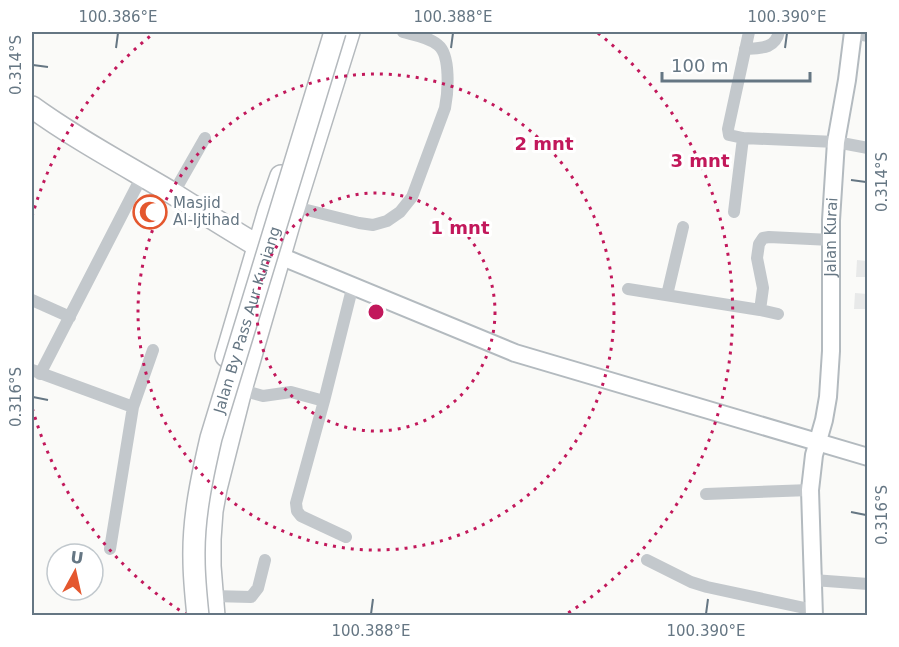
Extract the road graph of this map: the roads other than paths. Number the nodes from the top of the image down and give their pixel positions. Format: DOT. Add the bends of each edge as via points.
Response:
graph roads {
  1 [pos="326,32"];
  2 [pos="335,32"];
  3 [pos="342,32"];
  4 [pos="349,32"];
  5 [pos="402,32"];
  6 [pos="749,32"];
  7 [pos="779,32"];
  8 [pos="858,34"];
  9 [pos="746,49"];
  10 [pos="32,107"];
  11 [pos="301,114"];
  12 [pos="322,121"];
  13 [pos="205,138"];
  14 [pos="743,138"];
  15 [pos="836,142"];
  16 [pos="867,148"];
  17 [pos="142,176"];
  18 [pos="173,194"];
  19 [pos="295,207"];
  20 [pos="734,212"];
  21 [pos="683,227"];
  22 [pos="831,240"];
  23 [pos="258,246"];
  24 [pos="280,256"];
  25 [pos="353,285"];
  26 [pos="628,289"];
  27 [pos="667,295"];
  28 [pos="32,300"];
  29 [pos="760,310"];
  30 [pos="778,314"];
  31 [pos="70,317"];
  32 [pos="153,350"];
  33 [pos="36,372"];
  34 [pos="241,390"];
  35 [pos="324,401"];
  36 [pos="133,407"];
  37 [pos="816,443"];
  38 [pos="867,457"];
  39 [pos="810,490"];
  40 [pos="706,494"];
  41 [pos="346,537"];
  42 [pos="110,549"];
  43 [pos="265,560"];
  44 [pos="648,560"];
  45 [pos="813,580"];
  46 [pos="867,584"];
  47 [pos="211,609"];
  48 [pos="814,613"];
  49 [pos="189,615"];
  50 [pos="198,615"];
  1 -- 11 [label="highway, Jalan By Pass Aur Kuniang"];
  2 -- 50 [label="highway, Jalan By Pass Aur Kuniang, bridge" via="211,438 195,530"];
  3 -- 47 [label="highway, Jalan By Pass Aur Kuniang" via="219,439 202,530 201,557"];
  4 -- 12 [label="highway, Jalan By Pass Aur Kuniang"];
  5 -- 19 [label="street" via="440,46 448,82 445,108 412,197 400,212 373,225"];
  6 -- 9 [label="street"];
  7 -- 9 [label="street" via="773,44"];
  8 -- 15 [label="street, Jalan Kurai"];
  9 -- 14 [label="street" via="728,129 729,135"];
  10 -- 17 [label="highway"];
  11 -- 12 [label="highway"];
  11 -- 23 [label="highway, Jalan By Pass Aur Kuniang"];
  12 -- 19 [label="highway, Jalan By Pass Aur Kuniang"];
  13 -- 18 [label="street"];
  14 -- 15 [label="street"];
  14 -- 20 [label="street"];
  15 -- 16 [label="street"];
  15 -- 22 [label="street, Jalan Kurai"];
  17 -- 18 [label="highway"];
  17 -- 31 [label="street"];
  18 -- 23 [label="highway"];
  19 -- 24 [label="highway, Jalan By Pass Aur Kuniang"];
  21 -- 27 [label="street"];
  22 -- 29 [label="street" via="763,238 757,258 763,288"];
  22 -- 37 [label="street, Jalan Kurai" via="828,397"];
  23 -- 49 [label="highway, Jalan By Pass Aur Kuniang" via="195,476 186,532"];
  24 -- 25 [label="street"];
  24 -- 34 [label="highway, Jalan By Pass Aur Kuniang"];
  25 -- 35 [label="street"];
  25 -- 37 [label="street" via="515,353"];
  26 -- 27 [label="street"];
  27 -- 29 [label="street"];
  28 -- 31 [label="street"];
  29 -- 30 [label="street"];
  31 -- 33 [label="street"];
  32 -- 36 [label="street"];
  33 -- 36 [label="street"];
  34 -- 35 [label="street" via="263,396 291,392"];
  34 -- 47 [label="highway, Jalan By Pass Aur Kuniang" via="212,511"];
  35 -- 41 [label="street" via="297,510 301,516"];
  36 -- 42 [label="street"];
  37 -- 38 [label="street"];
  37 -- 39 [label="street, Jalan Kurai"];
  39 -- 40 [label="street"];
  39 -- 45 [label="street, Jalan Kurai"];
  43 -- 47 [label="street" via="258,588 251,597"];
  44 -- 48 [label="street" via="691,582"];
  45 -- 46 [label="street"];
  45 -- 48 [label="street, Jalan Kurai"];
}
